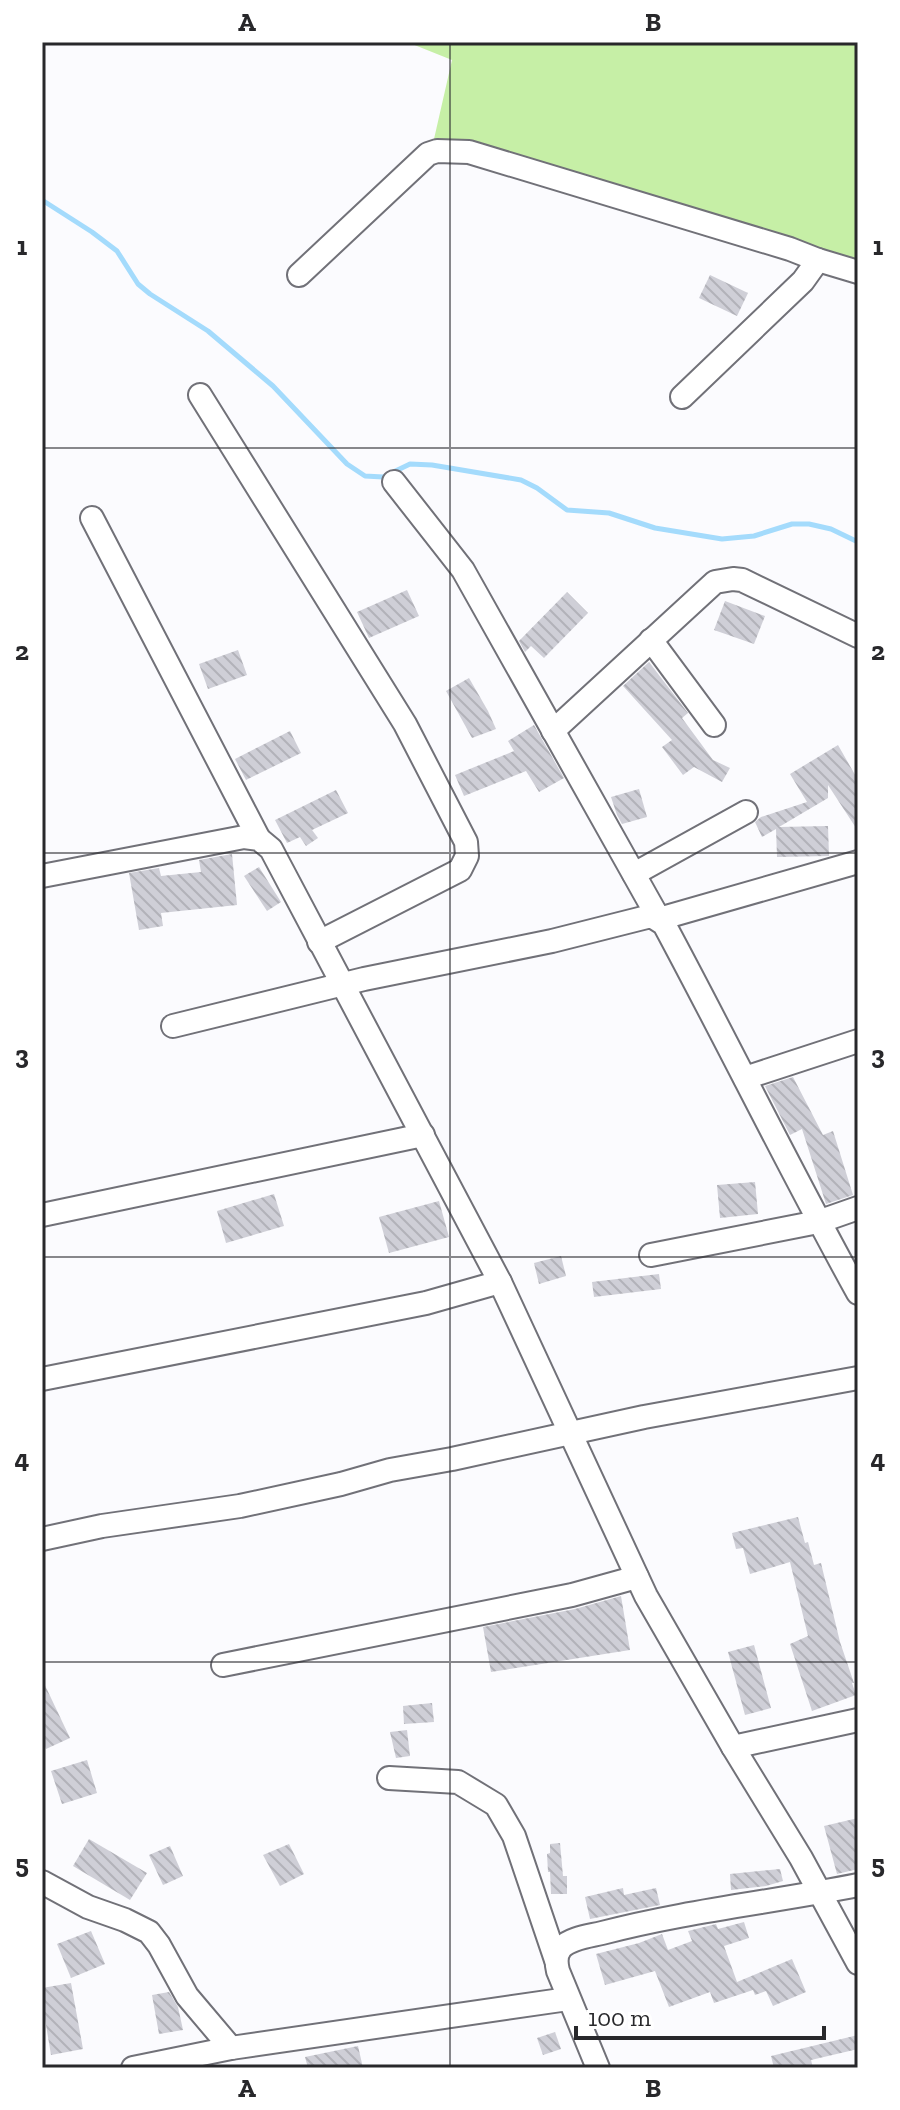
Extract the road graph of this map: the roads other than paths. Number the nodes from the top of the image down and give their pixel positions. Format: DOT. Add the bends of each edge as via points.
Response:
graph roads {
  1 [pos="818,260"];
  2 [pos="858,272"];
  3 [pos="299,275"];
  4 [pos="200,395"];
  5 [pos="682,397"];
  6 [pos="394,482"];
  7 [pos="92,518"];
  8 [pos="858,636"];
  9 [pos="651,640"];
  10 [pos="714,725"];
  11 [pos="553,731"];
  12 [pos="746,812"];
  13 [pos="259,839"];
  14 [pos="858,862"];
  15 [pos="634,874"];
  16 [pos="42,876"];
  17 [pos="659,919"];
  18 [pos="319,942"];
  19 [pos="342,986"];
  20 [pos="173,1026"];
  21 [pos="858,1041"];
  22 [pos="745,1078"];
  23 [pos="423,1135"];
  24 [pos="858,1208"];
  25 [pos="42,1215"];
  26 [pos="818,1222"];
  27 [pos="651,1255"];
  28 [pos="500,1282"];
  29 [pos="858,1293"];
  30 [pos="858,1378"];
  31 [pos="42,1379"];
  32 [pos="569,1433"];
  33 [pos="42,1539"];
  34 [pos="637,1577"];
  35 [pos="223,1665"];
  36 [pos="858,1720"];
  37 [pos="733,1747"];
  38 [pos="389,1778"];
  39 [pos="42,1882"];
  40 [pos="858,1885"];
  41 [pos="818,1893"];
  42 [pos="556,1960"];
  43 [pos="858,1963"];
  44 [pos="568,1999"];
  45 [pos="231,2048"];
  46 [pos="133,2068"];
  47 [pos="598,2068"];
  1 -- 2 [label="street"];
  1 -- 3 [label="street" via="527,168 469,152 437,151"];
  1 -- 5 [label="street" via="803,281"];
  4 -- 18 [label="street" via="405,724 466,842 460,870"];
  6 -- 11 [label="street" via="463,570"];
  7 -- 13 [label="street"];
  8 -- 9 [label="street" via="733,579 715,582"];
  9 -- 10 [label="street"];
  9 -- 11 [label="street"];
  11 -- 15 [label="street"];
  12 -- 15 [label="street"];
  13 -- 16 [label="street" via="244,837"];
  13 -- 18 [label="street" via="271,849"];
  14 -- 17 [label="street"];
  15 -- 17 [label="street"];
  17 -- 19 [label="street" via="647,917"];
  17 -- 22 [label="street"];
  18 -- 19 [label="street"];
  19 -- 20 [label="street"];
  19 -- 23 [label="street"];
  21 -- 22 [label="street"];
  22 -- 26 [label="street"];
  23 -- 25 [label="street"];
  23 -- 28 [label="street"];
  24 -- 26 [label="street"];
  26 -- 27 [label="street"];
  26 -- 29 [label="street"];
  28 -- 31 [label="street" via="426,1303"];
  28 -- 32 [label="street"];
  30 -- 32 [label="street"];
  32 -- 33 [label="street" via="240,1506"];
  32 -- 34 [label="street"];
  34 -- 35 [label="street" via="572,1595"];
  34 -- 37 [label="street"];
  36 -- 37 [label="street"];
  37 -- 41 [label="street"];
  38 -- 42 [label="street" via="458,1782 496,1805 514,1836"];
  39 -- 45 [label="street" via="149,1932 187,1996"];
  40 -- 41 [label="street"];
  41 -- 42 [label="street" via="624,1927 569,1942"];
  41 -- 43 [label="street"];
  42 -- 44 [label="street"];
  44 -- 45 [label="street"];
  44 -- 47 [label="street"];
  45 -- 46 [label="street"];
}
